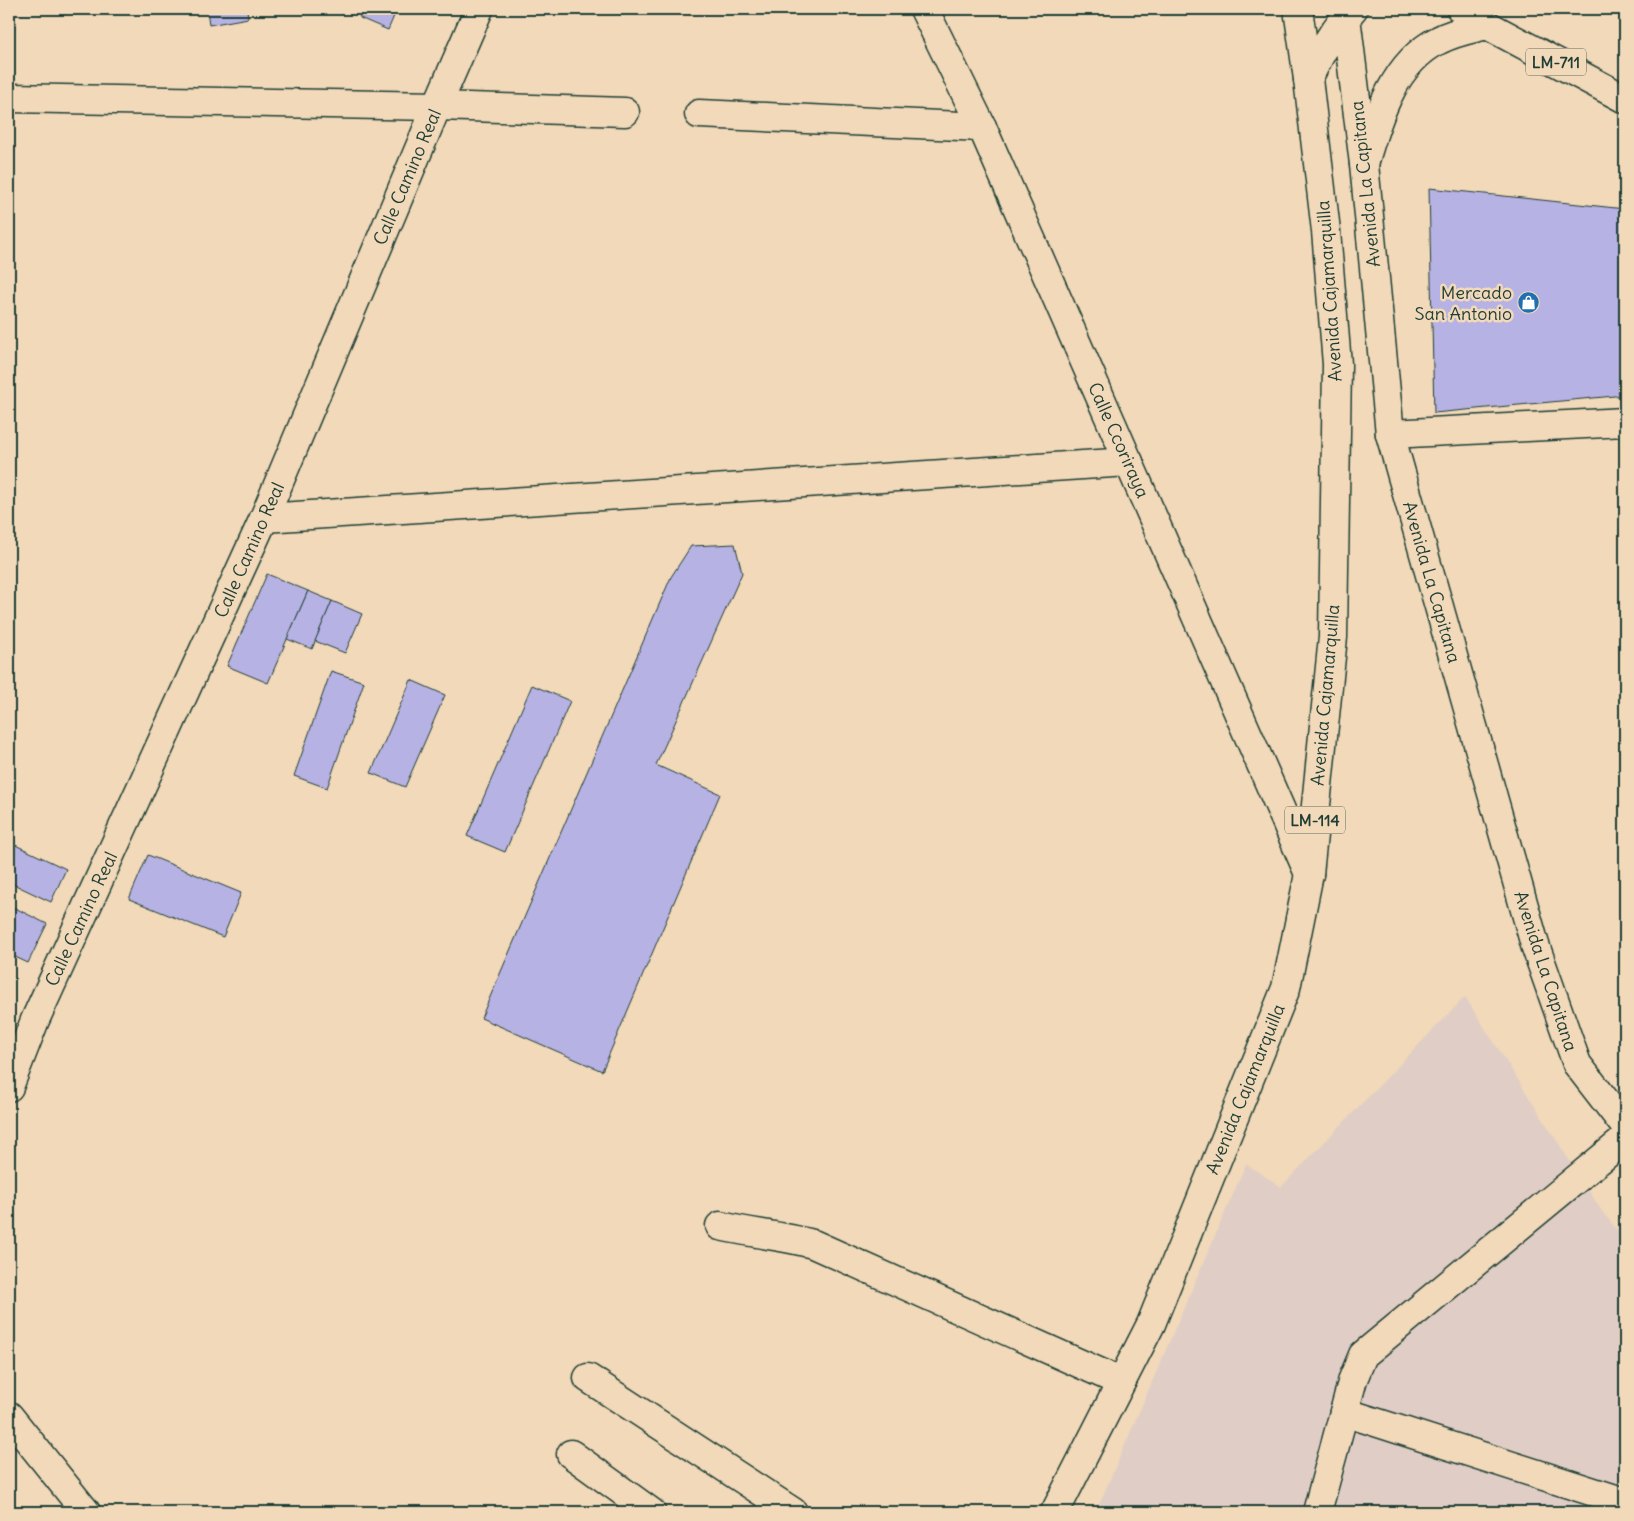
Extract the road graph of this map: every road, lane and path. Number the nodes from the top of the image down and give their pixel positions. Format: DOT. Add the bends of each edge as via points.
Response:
graph roads {
  1 [pos="479,9"];
  2 [pos="924,9"];
  3 [pos="1298,9"];
  4 [pos="1461,9"];
  5 [pos="1348,11"];
  6 [pos="1487,25"];
  7 [pos="1308,79"];
  8 [pos="9,98"];
  9 [pos="1625,99"];
  10 [pos="436,106"];
  11 [pos="625,112"];
  12 [pos="699,114"];
  13 [pos="982,127"];
  14 [pos="1364,164"];
  15 [pos="1625,422"];
  16 [pos="1390,434"];
  17 [pos="1129,462"];
  18 [pos="264,518"];
  19 [pos="1309,874"];
  20 [pos="9,1088"];
  21 [pos="1625,1126"];
  22 [pos="1625,1139"];
  23 [pos="720,1226"];
  24 [pos="588,1378"];
  25 [pos="1121,1382"];
  26 [pos="1344,1412"];
  27 [pos="9,1416"];
  28 [pos="572,1454"];
  29 [pos="1625,1502"];
  30 [pos="86,1512"];
  31 [pos="651,1512"];
  32 [pos="793,1512"];
  33 [pos="1054,1512"];
  34 [pos="1317,1512"];
  1 -- 10 [label="street, Calle Camino Real"];
  2 -- 13 [label="street, Calle Ccoriraya"];
  3 -- 7 [label="street, Avenida Cajamarquilla / LM-114"];
  4 -- 6 [label="street, LM-711"];
  5 -- 7 [label="street"];
  5 -- 14 [label="street, Avenida La Capitana"];
  6 -- 9 [label="street, LM-711"];
  6 -- 14 [label="street" via="1441,39 1411,61 1383,104"];
  7 -- 19 [label="street, Avenida Cajamarquilla / LM-114" via="1326,231 1337,364 1333,638"];
  8 -- 10 [label="street"];
  10 -- 11 [label="street"];
  10 -- 18 [label="street, Calle Camino Real"];
  12 -- 13 [label="street"];
  13 -- 17 [label="street, Calle Ccoriraya"];
  14 -- 16 [label="street, Avenida La Capitana"];
  15 -- 16 [label="street"];
  16 -- 21 [label="street, Avenida La Capitana" via="1534,946 1576,1064"];
  17 -- 18 [label="street"];
  17 -- 19 [label="street, Calle Ccoriraya"];
  18 -- 20 [label="street, Calle Camino Real" via="35,1020"];
  19 -- 25 [label="street, Avenida Cajamarquilla / LM-114" via="1286,988 1151,1324"];
  22 -- 26 [label="street" via="1363,1355"];
  23 -- 25 [label="street" via="813,1244"];
  24 -- 32 [label="street"];
  25 -- 33 [label="street, Avenida Cajamarquilla / LM-114"];
  26 -- 29 [label="street"];
  26 -- 34 [label="street"];
  27 -- 30 [label="street"];
  28 -- 31 [label="street"];
}
